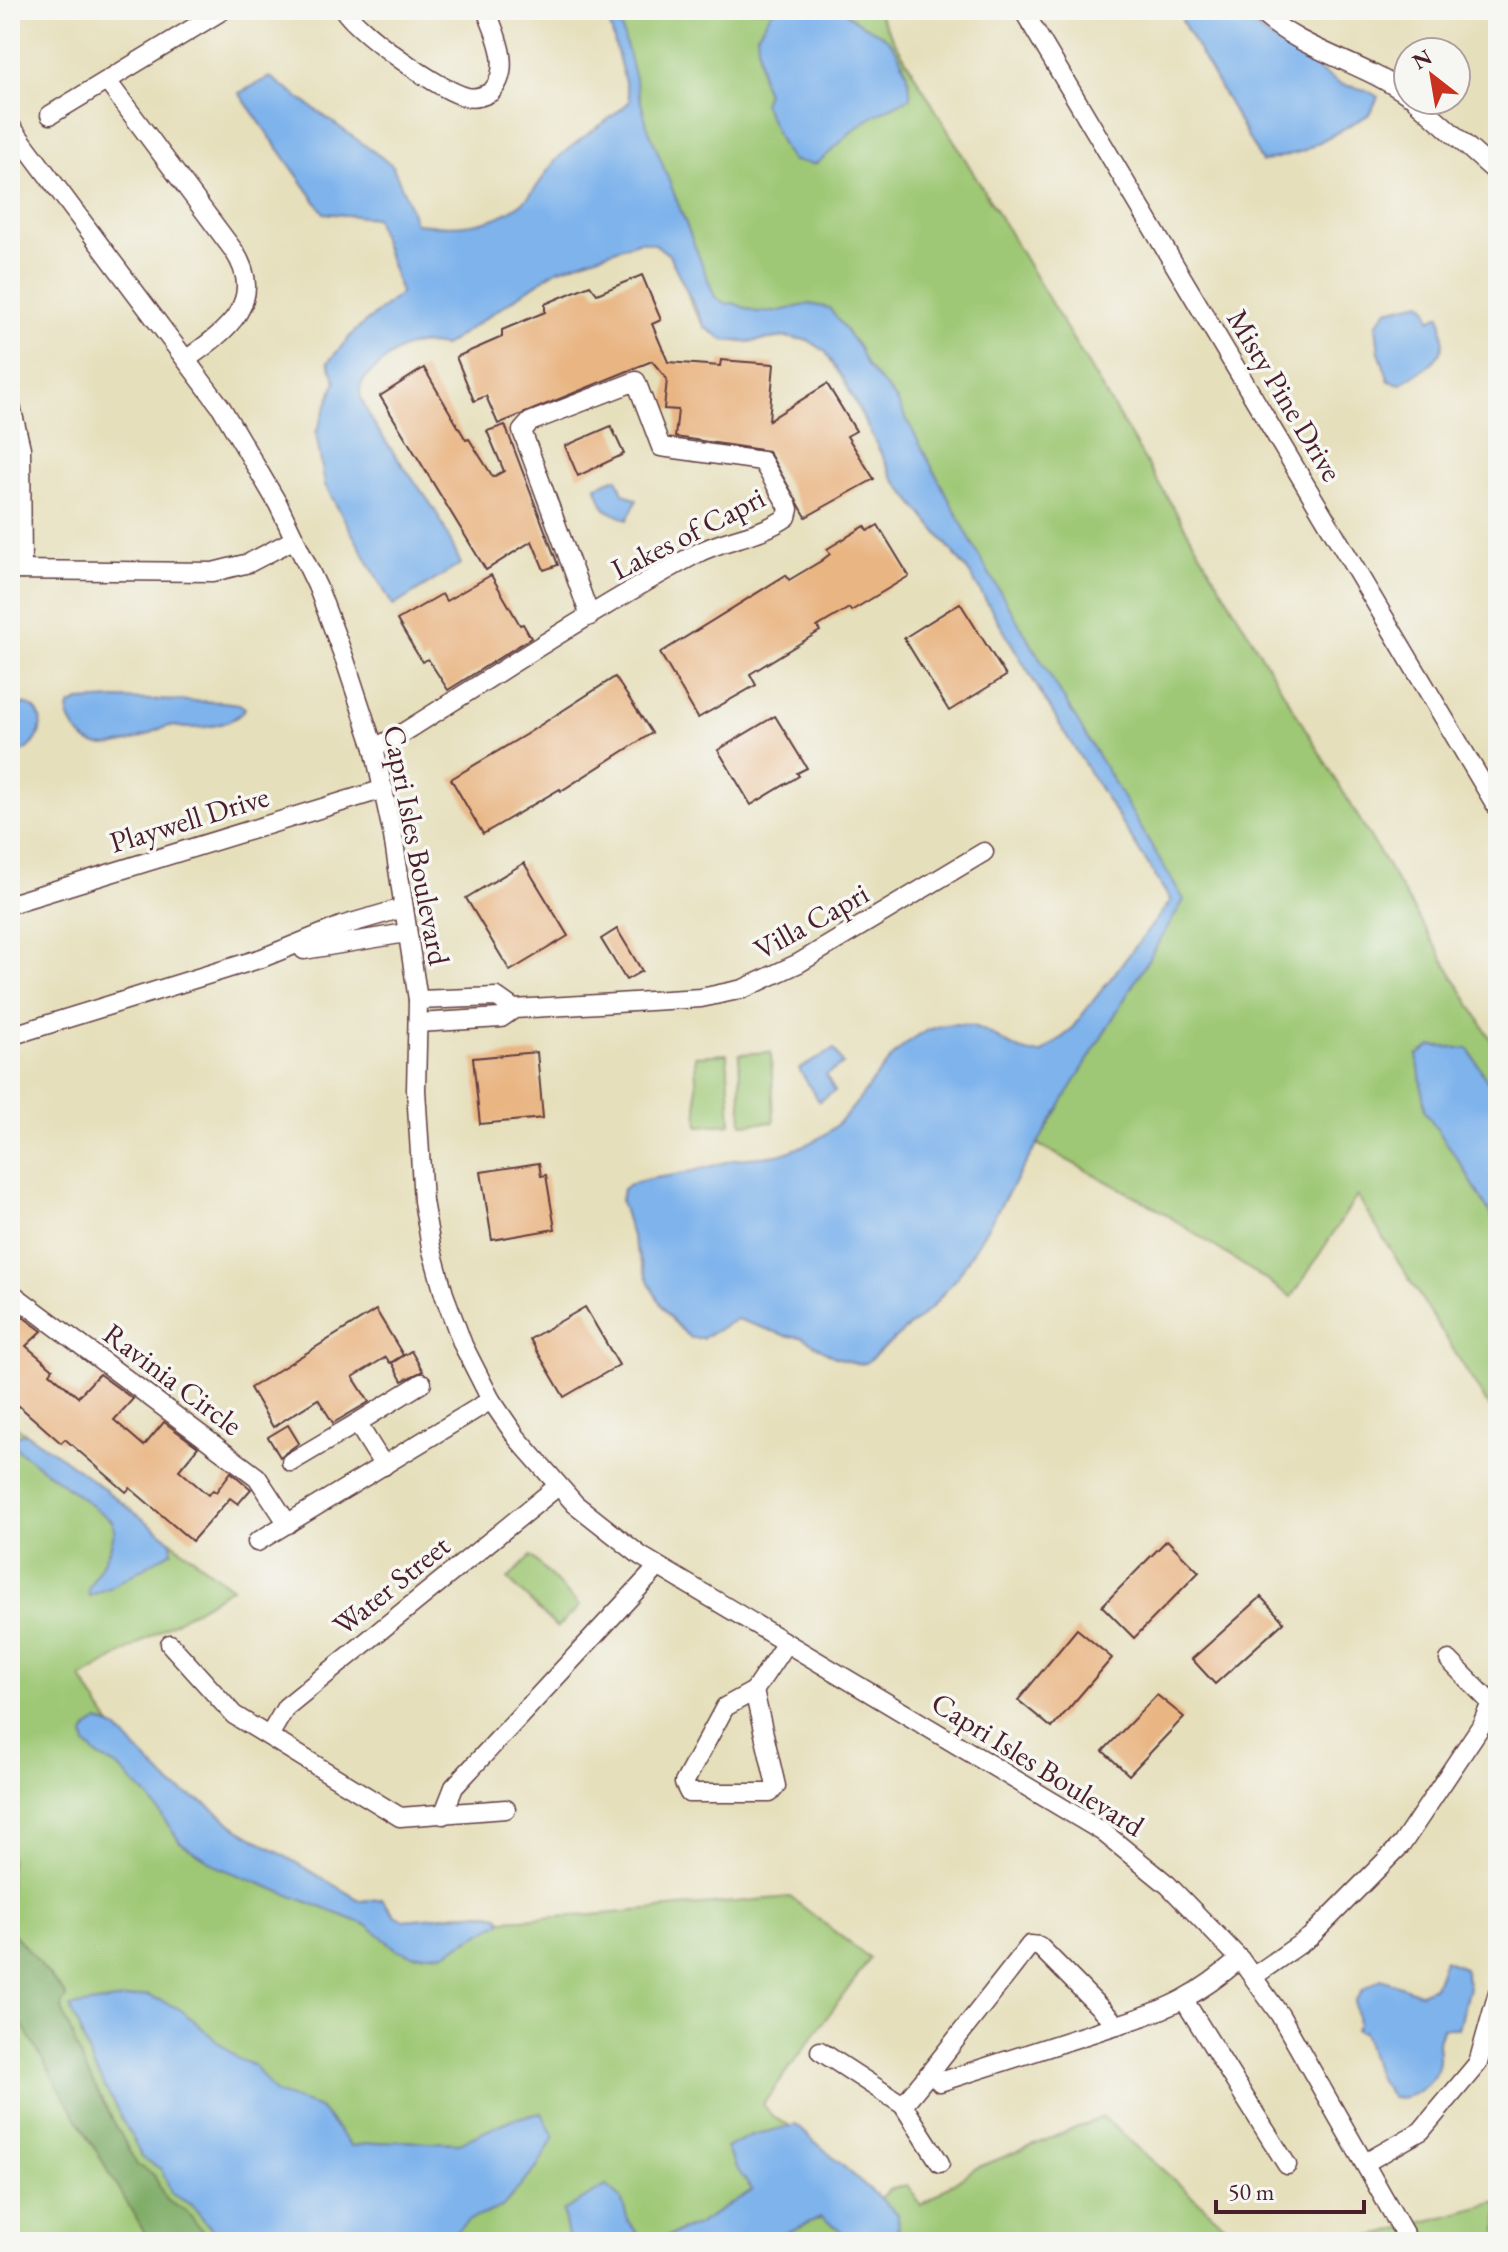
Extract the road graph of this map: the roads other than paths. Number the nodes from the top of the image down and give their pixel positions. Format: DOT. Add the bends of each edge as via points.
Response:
graph roads {
  1 [pos="223,10"];
  2 [pos="344,10"];
  3 [pos="486,10"];
  4 [pos="1023,10"];
  5 [pos="1258,10"];
  6 [pos="107,81"];
  7 [pos="1392,83"];
  8 [pos="50,115"];
  9 [pos="1433,116"];
  10 [pos="10,125"];
  11 [pos="1498,174"];
  12 [pos="187,359"];
  13 [pos="10,402"];
  14 [pos="295,539"];
  15 [pos="16,570"];
  16 [pos="590,616"];
  17 [pos="374,748"];
  18 [pos="1490,778"];
  19 [pos="384,789"];
  20 [pos="1498,809"];
  21 [pos="984,852"];
  22 [pos="10,904"];
  23 [pos="403,908"];
  24 [pos="406,933"];
  25 [pos="262,958"];
  26 [pos="418,1000"];
  27 [pos="652,1001"];
  28 [pos="514,1009"];
  29 [pos="418,1023"];
  30 [pos="10,1036"];
  31 [pos="10,1292"];
  32 [pos="422,1383"];
  33 [pos="491,1400"];
  34 [pos="357,1423"];
  35 [pos="291,1462"];
  36 [pos="384,1466"];
  37 [pos="558,1486"];
  38 [pos="288,1524"];
  39 [pos="257,1542"];
  40 [pos="658,1567"];
  41 [pos="786,1643"];
  42 [pos="170,1644"];
  43 [pos="1449,1660"];
  44 [pos="754,1691"];
  45 [pos="1494,1710"];
  46 [pos="269,1736"];
  47 [pos="506,1809"];
  48 [pos="443,1815"];
  49 [pos="1240,1959"];
  50 [pos="1254,1976"];
  51 [pos="1498,1992"];
  52 [pos="1184,2000"];
  53 [pos="1117,2025"];
  54 [pos="820,2051"];
  55 [pos="931,2071"];
  56 [pos="903,2105"];
  57 [pos="940,2163"];
  58 [pos="1365,2163"];
  59 [pos="1287,2165"];
  60 [pos="1409,2242"];
  1 -- 6 [label="street"];
  2 -- 3 [label="street" via="365,33 439,84 476,97 491,92 501,73 499,43"];
  4 -- 18 [label="street, Misty Pine Drive"];
  5 -- 7 [label="street" via="1281,30"];
  6 -- 8 [label="street"];
  6 -- 12 [label="street" via="234,251 247,276 247,292 234,319"];
  9 -- 11 [label="street"];
  10 -- 12 [label="street, Capri Isles Boulevard"];
  12 -- 14 [label="street, Capri Isles Boulevard" via="237,433"];
  13 -- 15 [label="street" via="21,448"];
  14 -- 15 [label="street" via="249,563 213,572"];
  14 -- 17 [label="street, Capri Isles Boulevard"];
  16 -- 16 [label="street, Lakes of Capri" via="699,552 756,533 789,513 762,461 661,447 636,381 530,422 522,431"];
  16 -- 17 [label="street, Lakes of Capri"];
  17 -- 19 [label="street, Capri Isles Boulevard"];
  18 -- 20 [label="street, Misty Pine Drive"];
  19 -- 22 [label="street, Playwell Drive"];
  19 -- 23 [label="street, Capri Isles Boulevard"];
  21 -- 27 [label="street, Villa Capri" via="771,978 719,996"];
  23 -- 24 [label="street, Capri Isles Boulevard"];
  23 -- 25 [label="street"];
  24 -- 25 [label="street"];
  24 -- 26 [label="street, Capri Isles Boulevard"];
  25 -- 30 [label="street"];
  26 -- 28 [label="street, Capri Isles Boulevard" via="497,997"];
  26 -- 29 [label="street, Capri Isles Boulevard"];
  27 -- 28 [label="street, Capri Isles Boulevard"];
  28 -- 29 [label="street, Capri Isles Boulevard" via="499,1018"];
  29 -- 33 [label="street, Capri Isles Boulevard" via="416,1090 426,1222 451,1316"];
  31 -- 38 [label="street, Ravinia Circle" via="257,1477"];
  32 -- 34 [label="street"];
  33 -- 36 [label="street"];
  33 -- 37 [label="street, Capri Isles Boulevard"];
  34 -- 35 [label="street"];
  34 -- 36 [label="street"];
  36 -- 38 [label="street"];
  37 -- 40 [label="street, Capri Isles Boulevard" via="607,1532"];
  37 -- 46 [label="street, Water Street" via="286,1707"];
  38 -- 39 [label="street"];
  40 -- 41 [label="street, Capri Isles Boulevard"];
  40 -- 48 [label="street" via="454,1787"];
  41 -- 44 [label="street"];
  41 -- 49 [label="street, Capri Isles Boulevard" via="1103,1832 1182,1897"];
  42 -- 46 [label="street" via="234,1715"];
  43 -- 45 [label="street"];
  44 -- 44 [label="street" via="776,1786 770,1793 689,1793 684,1783 725,1707"];
  45 -- 50 [label="street" via="1402,1844 1310,1937"];
  46 -- 48 [label="street" via="400,1817"];
  47 -- 48 [label="street"];
  49 -- 50 [label="street, Capri Isles Boulevard"];
  49 -- 52 [label="street"];
  50 -- 58 [label="street, Capri Isles Boulevard"];
  51 -- 58 [label="street" via="1478,2063 1421,2131"];
  52 -- 53 [label="street"];
  52 -- 59 [label="street"];
  53 -- 55 [label="street" via="940,2082"];
  53 -- 55 [label="street" via="1039,1946 1030,1945"];
  54 -- 56 [label="street"];
  55 -- 56 [label="street"];
  56 -- 57 [label="street"];
  58 -- 60 [label="street, Capri Isles Boulevard"];
}
